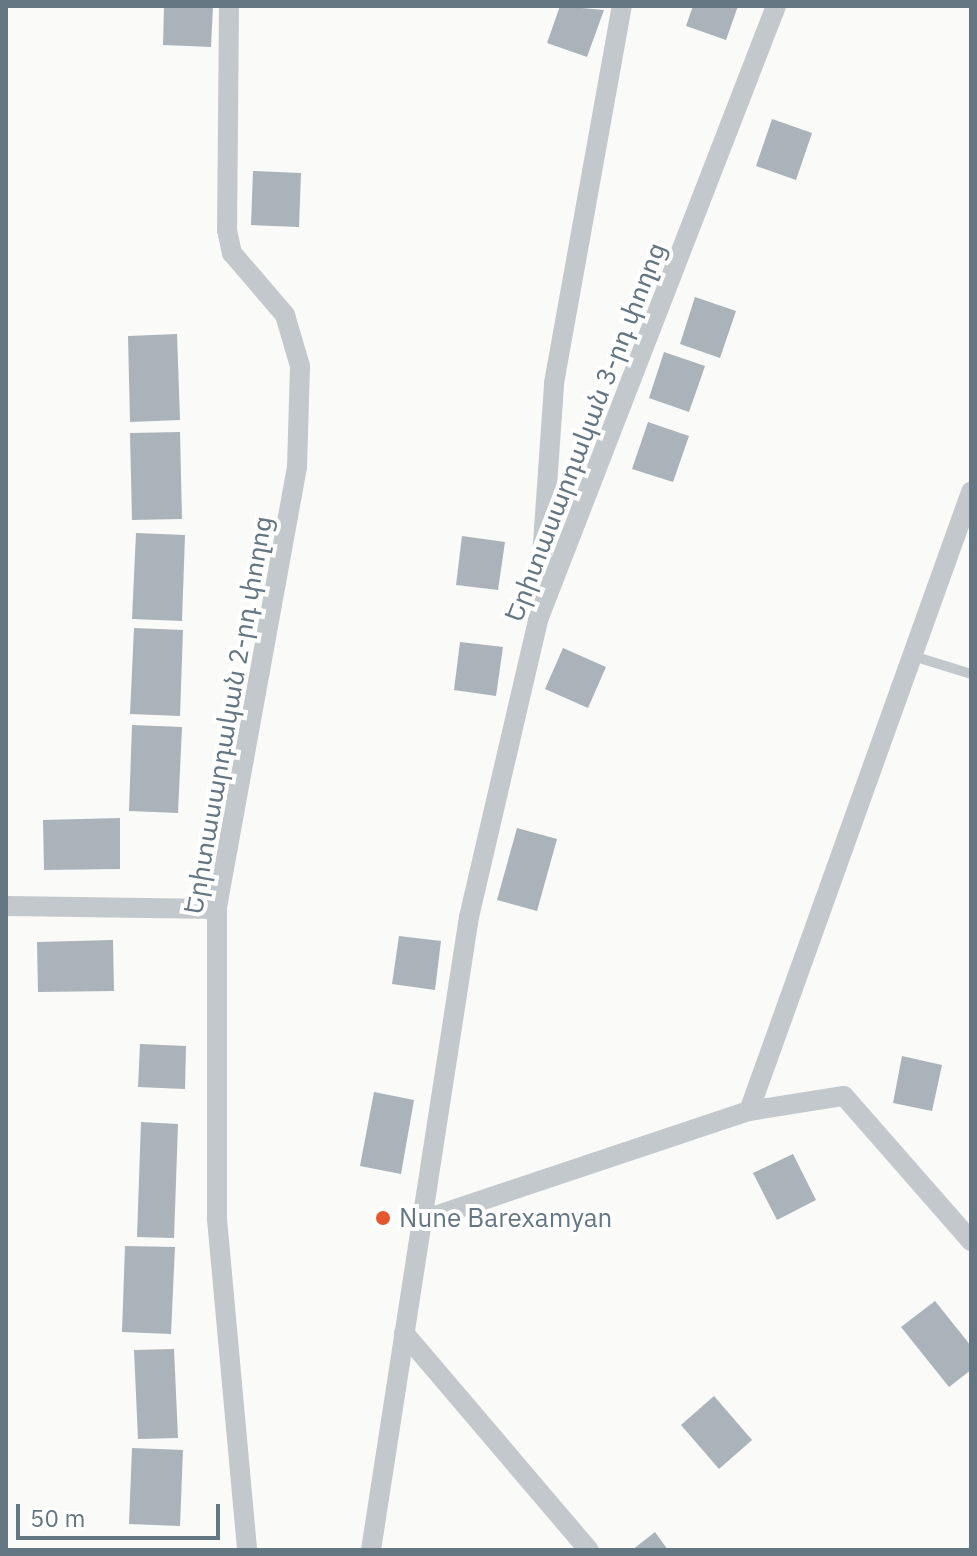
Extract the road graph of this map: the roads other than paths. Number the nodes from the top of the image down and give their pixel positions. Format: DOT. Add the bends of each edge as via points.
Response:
graph roads {
  1 [pos="229,6"];
  2 [pos="622,6"];
  3 [pos="776,6"];
  4 [pos="971,492"];
  5 [pos="538,620"];
  6 [pos="913,656"];
  7 [pos="971,674"];
  8 [pos="6,906"];
  9 [pos="217,909"];
  10 [pos="749,1111"];
  11 [pos="423,1220"];
  12 [pos="970,1238"];
  13 [pos="404,1333"];
  14 [pos="247,1550"];
  15 [pos="371,1550"];
  16 [pos="589,1550"];
  1 -- 9 [label="street, Երիտասարդական 2-րդ փողոց" via="227,230 232,253 285,315 300,366 297,467"];
  2 -- 5 [label="street" via="554,383"];
  3 -- 5 [label="street, Երիտասարդական 3-րդ փողոց"];
  4 -- 6 [label="street"];
  5 -- 11 [label="street, Երիտասարդական 3-րդ փողոց" via="469,917"];
  6 -- 7 [label="lane"];
  6 -- 10 [label="street"];
  8 -- 9 [label="street"];
  9 -- 14 [label="street, Երիտասարդական 2-րդ փողոց" via="217,1219"];
  10 -- 11 [label="street"];
  10 -- 12 [label="street" via="844,1096"];
  11 -- 13 [label="street, Երիտասարդական 3-րդ փողոց"];
  13 -- 15 [label="street, Երիտասարդական 3-րդ փողոց"];
  13 -- 16 [label="street"];
}
